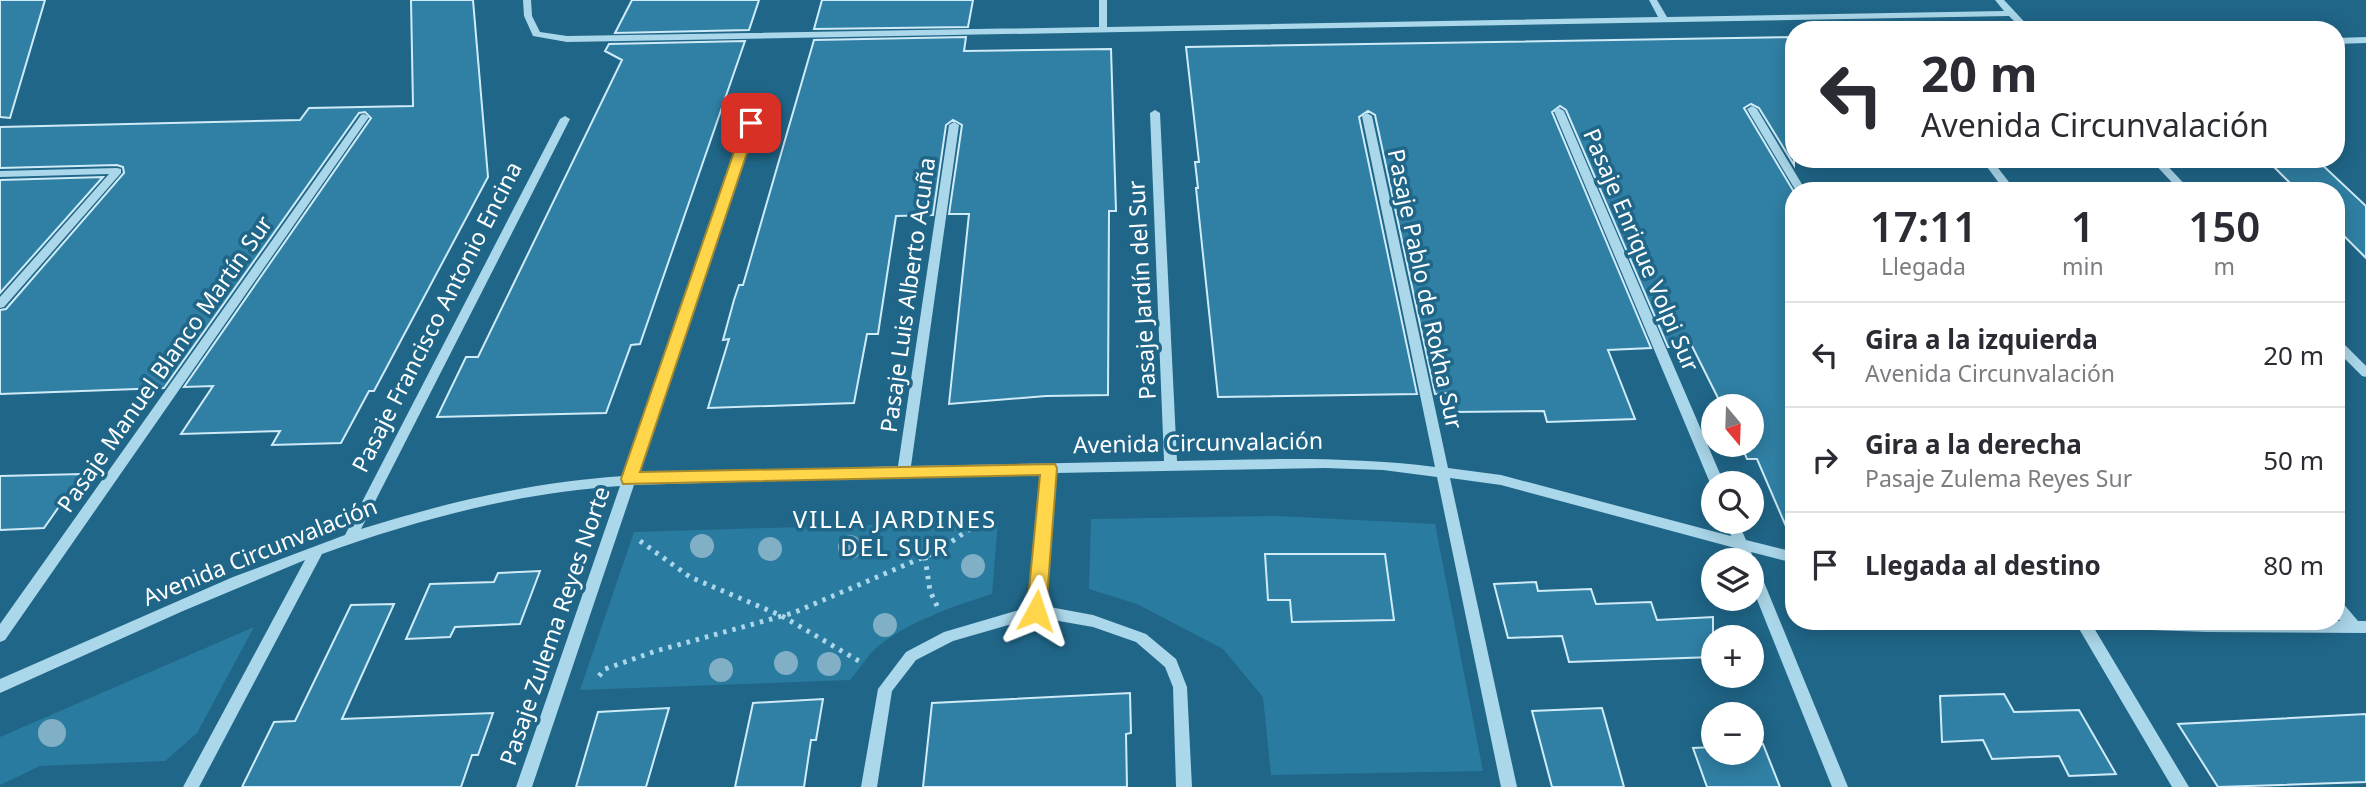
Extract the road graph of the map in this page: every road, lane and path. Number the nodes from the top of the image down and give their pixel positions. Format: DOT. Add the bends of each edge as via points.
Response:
graph roads {
  1 [pos="527,0"];
  2 [pos="1103,0"];
  3 [pos="1653,0"];
  4 [pos="1999,0"];
  5 [pos="2012,13"];
  6 [pos="1664,19"];
  7 [pos="2020,21"];
  8 [pos="1103,29"];
  9 [pos="2366,40"];
  10 [pos="2345,41"];
  11 [pos="1752,109"];
  12 [pos="1559,111"];
  13 [pos="1156,113"];
  14 [pos="1367,116"];
  15 [pos="364,117"];
  16 [pos="565,119"];
  17 [pos="751,123"];
  18 [pos="954,124"];
  19 [pos="1785,164"];
  20 [pos="1993,168"];
  21 [pos="2164,168"];
  22 [pos="0,174"];
  23 [pos="2004,182"];
  24 [pos="2177,182"];
  25 [pos="0,304"];
  26 [pos="2345,352"];
  27 [pos="2366,373"];
  28 [pos="1171,466"];
  29 [pos="1049,468"];
  30 [pos="904,471"];
  31 [pos="1441,471"];
  32 [pos="1712,471"];
  33 [pos="629,479"];
  34 [pos="990,516"];
  35 [pos="631,534"];
  36 [pos="1737,534"];
  37 [pos="351,536"];
  38 [pos="1741,544"];
  39 [pos="1743,548"];
  40 [pos="317,550"];
  41 [pos="1785,556"];
  42 [pos="925,557"];
  43 [pos="1764,600"];
  44 [pos="1036,611"];
  45 [pos="2345,613"];
  46 [pos="782,616"];
  47 [pos="944,618"];
  48 [pos="2360,627"];
  49 [pos="2088,630"];
  50 [pos="0,636"];
  51 [pos="871,668"];
  52 [pos="596,679"];
  53 [pos="0,686"];
  54 [pos="191,787"];
  55 [pos="524,787"];
  56 [pos="869,787"];
  57 [pos="1184,787"];
  58 [pos="1509,787"];
  59 [pos="1840,787"];
  60 [pos="2181,787"];
  1 -- 8 [label="street" via="536,34 567,38"];
  2 -- 8 [label="street"];
  3 -- 6 [label="street"];
  4 -- 5 [label="street"];
  5 -- 6 [label="street"];
  5 -- 7 [label="street"];
  6 -- 8 [label="street"];
  9 -- 10 [label="street"];
  11 -- 19 [label="street"];
  12 -- 32 [label="street, Pasaje Enrique Volpi Sur"];
  13 -- 28 [label="street, Pasaje Jardín del Sur"];
  14 -- 31 [label="street, Pasaje Pablo de Rokha Sur"];
  15 -- 50 [label="street, Pasaje Manuel Blanco Martín Sur"];
  16 -- 37 [label="street, Pasaje Francisco Antonio Encina"];
  17 -- 33 [label="street, Pasaje Zulema Reyes Norte"];
  18 -- 30 [label="street, Pasaje Luis Alberto Acuña"];
  20 -- 23 [label="street"];
  21 -- 24 [label="street"];
  22 -- 25 [label="street" via="117,171"];
  26 -- 27 [label="street"];
  28 -- 29 [label="street, Avenida Circunvalación"];
  28 -- 31 [label="street, Avenida Circunvalación" via="1325,463"];
  29 -- 30 [label="street, Avenida Circunvalación"];
  29 -- 44 [label="street"];
  30 -- 33 [label="street, Avenida Circunvalación"];
  31 -- 38 [label="street, Avenida Circunvalación" via="1501,480"];
  31 -- 58 [label="street"];
  33 -- 37 [label="street, Avenida Circunvalación" via="488,499"];
  33 -- 55 [label="street, Pasaje Zulema Reyes Norte"];
  34 -- 42 [label="path"];
  35 -- 46 [label="path" via="690,577"];
  36 -- 38 [label="street"];
  37 -- 40 [label="street, Avenida Circunvalación"];
  38 -- 39 [label="street"];
  38 -- 41 [label="street, Avenida Circunvalación"];
  40 -- 53 [label="street, Avenida Circunvalación"];
  40 -- 54 [label="street"];
  42 -- 46 [label="path"];
  42 -- 47 [label="path" via="930,591"];
  43 -- 59 [label="street"];
  44 -- 56 [label="street" via="949,636 911,656 885,689"];
  44 -- 57 [label="street" via="1093,621 1142,638 1171,663 1180,687"];
  45 -- 48 [label="street"];
  46 -- 51 [label="path"];
  46 -- 52 [label="path" via="656,651 605,669"];
  49 -- 60 [label="street"];
}
